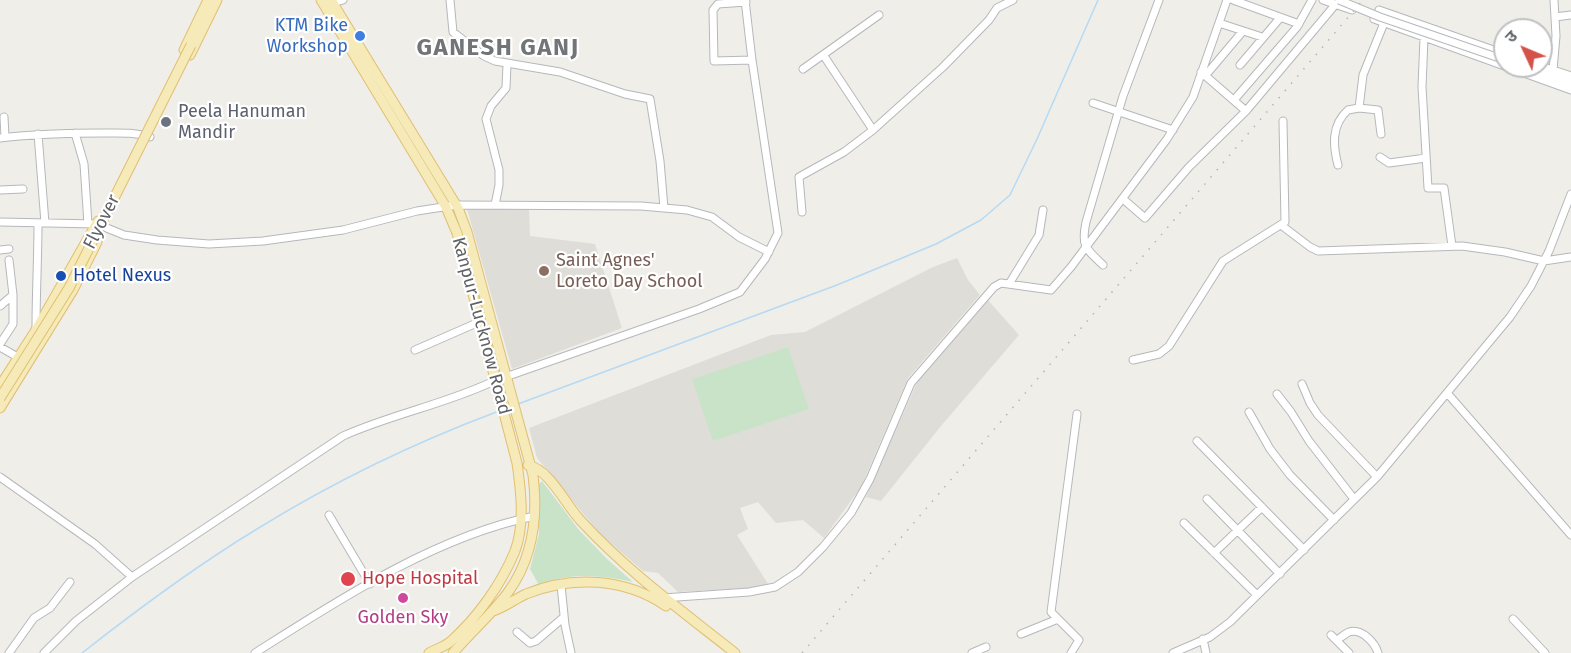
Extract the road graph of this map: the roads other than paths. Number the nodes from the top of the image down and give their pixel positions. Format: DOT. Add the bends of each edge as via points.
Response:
graph roads {
  1 [pos="208,0"];
  2 [pos="217,0"];
  3 [pos="321,0"];
  4 [pos="450,0"];
  5 [pos="993,0"];
  6 [pos="1013,0"];
  7 [pos="1159,0"];
  8 [pos="1227,0"];
  9 [pos="1233,0"];
  10 [pos="1312,0"];
  11 [pos="1323,0"];
  12 [pos="1554,0"];
  13 [pos="336,1"];
  14 [pos="746,1"];
  15 [pos="1337,2"];
  16 [pos="997,8"];
  17 [pos="1352,10"];
  18 [pos="1379,10"];
  19 [pos="879,15"];
  20 [pos="1571,15"];
  21 [pos="1555,17"];
  22 [pos="1280,18"];
  23 [pos="1374,19"];
  24 [pos="1219,23"];
  25 [pos="1384,23"];
  26 [pos="1299,24"];
  27 [pos="199,29"];
  28 [pos="1243,31"];
  29 [pos="1262,37"];
  30 [pos="1424,38"];
  31 [pos="1493,50"];
  32 [pos="824,56"];
  33 [pos="1493,56"];
  34 [pos="752,60"];
  35 [pos="507,64"];
  36 [pos="1240,65"];
  37 [pos="803,69"];
  38 [pos="1553,70"];
  39 [pos="1203,74"];
  40 [pos="1571,76"];
  41 [pos="1553,77"];
  42 [pos="1571,83"];
  43 [pos="1571,90"];
  44 [pos="1234,100"];
  45 [pos="1092,103"];
  46 [pos="1359,108"];
  47 [pos="1246,111"];
  48 [pos="1118,112"];
  49 [pos="4,117"];
  50 [pos="1283,121"];
  51 [pos="405,129"];
  52 [pos="873,130"];
  53 [pos="1173,130"];
  54 [pos="75,133"];
  55 [pos="38,134"];
  56 [pos="1381,134"];
  57 [pos="146,136"];
  58 [pos="2,137"];
  59 [pos="1380,157"];
  60 [pos="1426,158"];
  61 [pos="1338,165"];
  62 [pos="23,189"];
  63 [pos="0,190"];
  64 [pos="1571,194"];
  65 [pos="1123,199"];
  66 [pos="495,205"];
  67 [pos="451,206"];
  68 [pos="664,208"];
  69 [pos="1043,210"];
  70 [pos="802,212"];
  71 [pos="0,222"];
  72 [pos="41,223"];
  73 [pos="96,225"];
  74 [pos="1281,225"];
  75 [pos="1452,246"];
  76 [pos="9,249"];
  77 [pos="1085,249"];
  78 [pos="0,250"];
  79 [pos="769,252"];
  80 [pos="1571,257"];
  81 [pos="9,260"];
  82 [pos="1544,261"];
  83 [pos="1102,265"];
  84 [pos="1005,284"];
  85 [pos="13,295"];
  86 [pos="1,302"];
  87 [pos="480,322"];
  88 [pos="36,330"];
  89 [pos="0,346"];
  90 [pos="415,350"];
  91 [pos="18,358"];
  92 [pos="1133,360"];
  93 [pos="30,361"];
  94 [pos="507,378"];
  95 [pos="494,381"];
  96 [pos="1302,384"];
  97 [pos="0,386"];
  98 [pos="1277,394"];
  99 [pos="1448,394"];
  100 [pos="0,398"];
  101 [pos="0,408"];
  102 [pos="1250,412"];
  103 [pos="1077,414"];
  104 [pos="1197,441"];
  105 [pos="517,463"];
  106 [pos="530,465"];
  107 [pos="0,477"];
  108 [pos="1377,477"];
  109 [pos="1207,499"];
  110 [pos="1354,499"];
  111 [pos="1262,507"];
  112 [pos="329,515"];
  113 [pos="535,516"];
  114 [pos="520,519"];
  115 [pos="1334,520"];
  116 [pos="1184,523"];
  117 [pos="1238,530"];
  118 [pos="1571,535"];
  119 [pos="1304,550"];
  120 [pos="1214,553"];
  121 [pos="1280,574"];
  122 [pos="132,577"];
  123 [pos="70,582"];
  124 [pos="370,584"];
  125 [pos="561,585"];
  126 [pos="1257,595"];
  127 [pos="663,598"];
  128 [pos="490,613"];
  129 [pos="564,617"];
  130 [pos="1058,619"];
  131 [pos="1513,619"];
  132 [pos="517,632"];
  133 [pos="1021,634"];
  134 [pos="1203,639"];
  135 [pos="986,647"];
  136 [pos="444,650"];
  137 [pos="9,653"];
  138 [pos="44,653"];
  139 [pos="255,653"];
  140 [pos="429,653"];
  141 [pos="453,653"];
  142 [pos="571,653"];
  143 [pos="728,653"];
  144 [pos="735,653"];
  145 [pos="972,653"];
  146 [pos="1071,653"];
  147 [pos="1173,653"];
  148 [pos="1206,653"];
  149 [pos="1348,653"];
  150 [pos="1378,653"];
  151 [pos="1545,653"];
  1 -- 27 [label="main road"];
  2 -- 27 [label="main road"];
  3 -- 51 [label="main road, Kanpur-Lucknow Road"];
  4 -- 35 [label="street" via="455,35 484,56"];
  5 -- 16 [label="street"];
  6 -- 16 [label="street"];
  7 -- 48 [label="street"];
  8 -- 24 [label="street"];
  9 -- 22 [label="street"];
  10 -- 26 [label="street"];
  11 -- 15 [label="street"];
  12 -- 21 [label="street"];
  13 -- 51 [label="main road, Kanpur-Lucknow Road"];
  14 -- 34 [label="street"];
  14 -- 34 [label="street" via="718,4 713,10 714,61"];
  15 -- 17 [label="street"];
  15 -- 33 [label="street, bridge"];
  15 -- 47 [label="street"];
  16 -- 52 [label="street" via="943,67"];
  18 -- 31 [label="street"];
  19 -- 32 [label="street"];
  20 -- 21 [label="street"];
  21 -- 38 [label="street"];
  22 -- 26 [label="street"];
  22 -- 29 [label="street"];
  23 -- 25 [label="street"];
  24 -- 28 [label="street"];
  24 -- 39 [label="street"];
  25 -- 30 [label="street"];
  25 -- 46 [label="street" via="1363,75"];
  26 -- 44 [label="street"];
  27 -- 57 [label="main road"];
  27 -- 100 [label="main road, Flyover, bridge" via="69,288"];
  28 -- 29 [label="street"];
  28 -- 39 [label="street"];
  29 -- 36 [label="street"];
  30 -- 43 [label="street"];
  30 -- 60 [label="street"];
  32 -- 37 [label="street"];
  32 -- 52 [label="street"];
  34 -- 79 [label="street" via="778,233"];
  35 -- 66 [label="street" via="507,88 491,106 486,119 499,170"];
  35 -- 68 [label="street" via="560,72 650,99"];
  38 -- 40 [label="street"];
  39 -- 44 [label="street"];
  39 -- 53 [label="street"];
  41 -- 42 [label="street"];
  44 -- 47 [label="street"];
  45 -- 48 [label="street"];
  46 -- 56 [label="street" via="1378,110"];
  46 -- 61 [label="street" via="1348,110 1340,119 1333,145"];
  47 -- 65 [label="street" via="1189,167 1145,218"];
  48 -- 53 [label="street"];
  48 -- 77 [label="street" via="1086,222"];
  49 -- 58 [label="street"];
  50 -- 74 [label="street" via="1285,222"];
  51 -- 67 [label="main road, Kanpur-Lucknow Road"];
  52 -- 70 [label="street" via="844,152 799,177"];
  53 -- 65 [label="street"];
  54 -- 55 [label="street"];
  54 -- 57 [label="street"];
  54 -- 73 [label="street"];
  55 -- 58 [label="street"];
  55 -- 72 [label="street"];
  57 -- 73 [label="main road"];
  59 -- 60 [label="street" via="1389,163"];
  60 -- 75 [label="street" via="1428,188 1444,189"];
  62 -- 63 [label="street"];
  64 -- 82 [label="street"];
  65 -- 77 [label="street"];
  66 -- 67 [label="street"];
  66 -- 68 [label="street"];
  67 -- 73 [label="street" via="343,230 253,242 157,240 124,235"];
  67 -- 87 [label="main road, Kanpur-Lucknow Road"];
  67 -- 94 [label="main road, Kanpur-Lucknow Road" via="467,232"];
  68 -- 79 [label="street" via="712,216 739,237"];
  69 -- 84 [label="street" via="1039,235"];
  71 -- 72 [label="street"];
  72 -- 73 [label="street"];
  72 -- 88 [label="street"];
  73 -- 88 [label="main road"];
  73 -- 93 [label="main road" via="73,290"];
  74 -- 75 [label="street" via="1318,250"];
  74 -- 92 [label="street" via="1223,261 1169,346 1159,354"];
  75 -- 82 [label="street"];
  76 -- 78 [label="street"];
  77 -- 83 [label="street"];
  77 -- 84 [label="street" via="1051,290"];
  79 -- 94 [label="street" via="740,292"];
  80 -- 82 [label="street"];
  81 -- 85 [label="street"];
  82 -- 99 [label="street" via="1510,317"];
  84 -- 127 [label="street" via="994,287 911,383 870,479 851,513 798,572 774,587 749,592"];
  85 -- 86 [label="street"];
  85 -- 89 [label="street" via="13,324"];
  87 -- 90 [label="street"];
  87 -- 95 [label="main road, Kanpur-Lucknow Road"];
  88 -- 91 [label="main road"];
  89 -- 91 [label="street"];
  91 -- 93 [label="street"];
  91 -- 97 [label="main road"];
  93 -- 101 [label="main road"];
  94 -- 95 [label="street"];
  94 -- 106 [label="main road, Kanpur-Lucknow Road"];
  95 -- 105 [label="main road, Kanpur-Lucknow Road"];
  95 -- 122 [label="street" via="343,436"];
  96 -- 108 [label="street" via="1318,415"];
  98 -- 110 [label="street"];
  99 -- 108 [label="street"];
  99 -- 118 [label="street"];
  102 -- 115 [label="street" via="1290,475"];
  103 -- 130 [label="street" via="1053,584 1051,612"];
  104 -- 111 [label="street"];
  105 -- 106 [label="main road"];
  105 -- 114 [label="main road, Kanpur-Lucknow Road"];
  106 -- 113 [label="main road, Kanpur-Lucknow Road"];
  106 -- 127 [label="main road" via="539,468 577,517"];
  107 -- 122 [label="street" via="95,544"];
  108 -- 110 [label="street"];
  109 -- 117 [label="street"];
  110 -- 115 [label="street"];
  111 -- 117 [label="street"];
  111 -- 119 [label="street"];
  112 -- 124 [label="street"];
  113 -- 114 [label="street"];
  113 -- 128 [label="main road, Kanpur-Lucknow Road" via="522,566"];
  114 -- 124 [label="street" via="428,552"];
  114 -- 136 [label="main road, Kanpur-Lucknow Road" via="515,550 500,580 486,603"];
  115 -- 119 [label="street"];
  116 -- 120 [label="street"];
  117 -- 120 [label="street"];
  117 -- 121 [label="street"];
  119 -- 121 [label="street"];
  120 -- 126 [label="street"];
  121 -- 126 [label="street"];
  122 -- 138 [label="street" via="76,621"];
  123 -- 137 [label="street" via="50,608 34,618"];
  124 -- 139 [label="street"];
  125 -- 128 [label="main road" via="525,595"];
  125 -- 129 [label="street"];
  125 -- 143 [label="main road" via="587,582 632,588 663,603"];
  126 -- 134 [label="street" via="1230,622"];
  127 -- 144 [label="main road"];
  128 -- 141 [label="main road, Kanpur-Lucknow Road"];
  129 -- 132 [label="street" via="530,643"];
  129 -- 142 [label="street"];
  130 -- 133 [label="street"];
  130 -- 146 [label="street" via="1078,640"];
  131 -- 151 [label="street"];
  134 -- 147 [label="street"];
  134 -- 148 [label="street"];
  135 -- 145 [label="street"];
  136 -- 140 [label="main road, Kanpur-Lucknow Road"];
  149 -- 150 [label="street" via="1334,637 1357,632 1372,640"];
}
